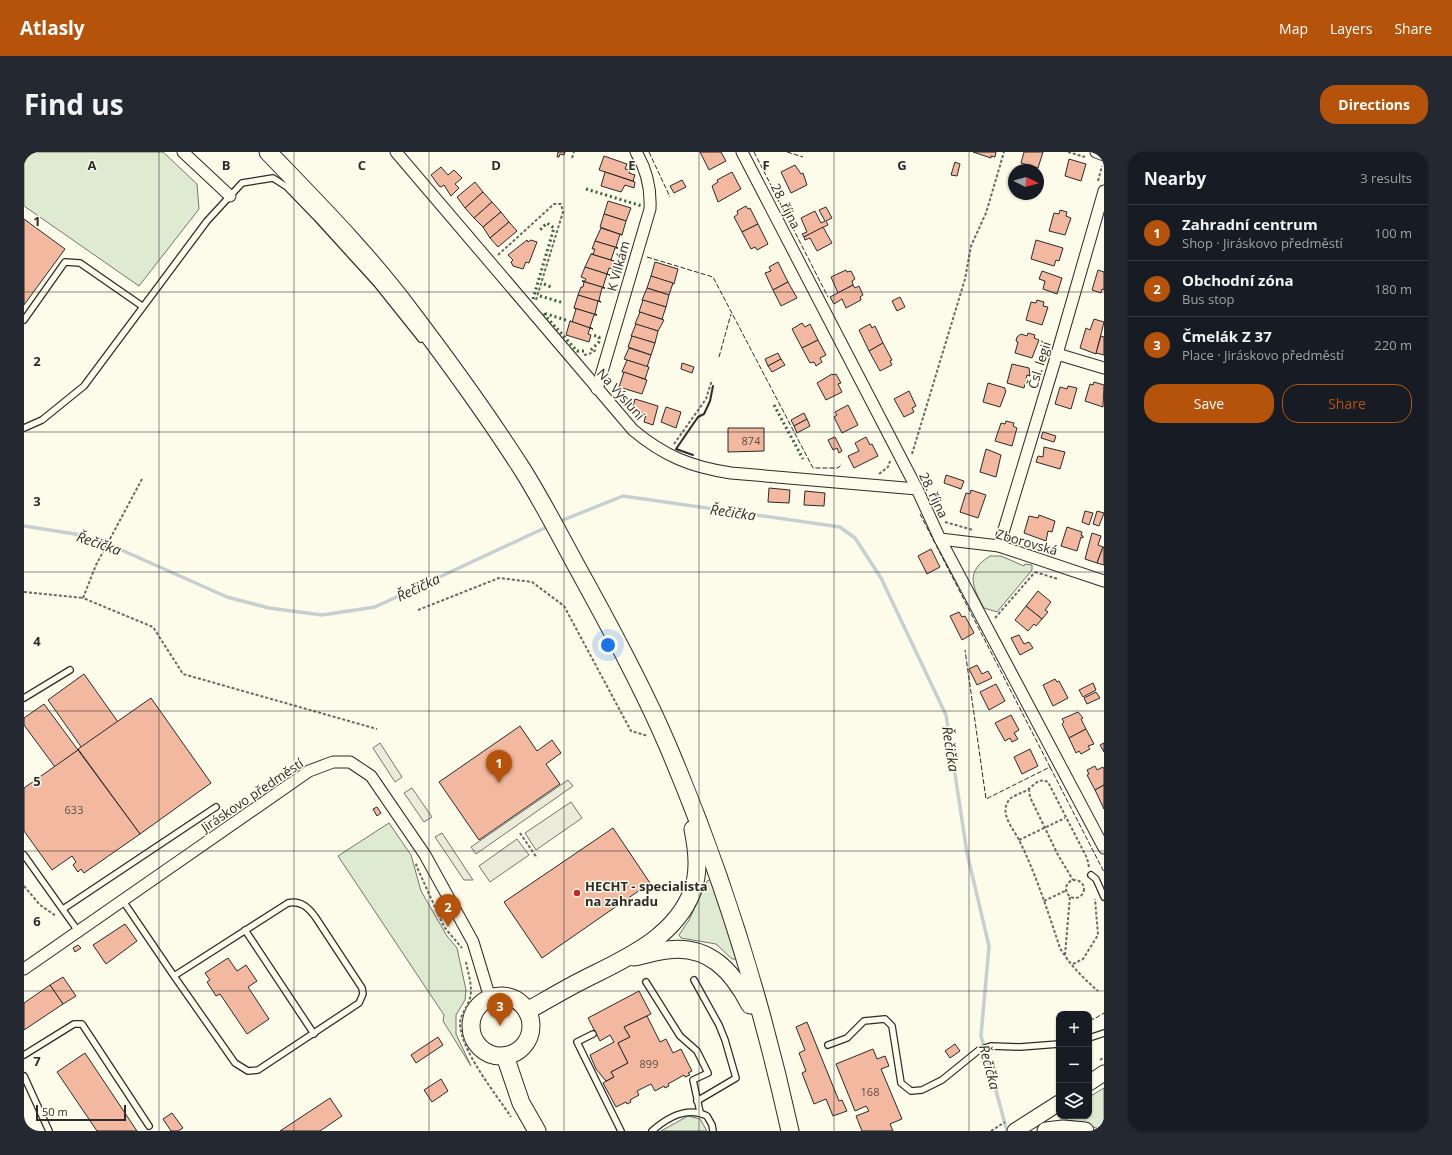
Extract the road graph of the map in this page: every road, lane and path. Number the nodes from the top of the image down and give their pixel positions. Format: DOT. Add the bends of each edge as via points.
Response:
graph roads {
  1 [pos="183,152"];
  2 [pos="268,152"];
  3 [pos="396,152"];
  4 [pos="574,152"];
  5 [pos="636,152"];
  6 [pos="742,152"];
  7 [pos="1004,152"];
  8 [pos="1068,152"];
  9 [pos="1104,154"];
  10 [pos="1093,155"];
  11 [pos="572,158"];
  12 [pos="1104,191"];
  13 [pos="230,196"];
  14 [pos="489,263"];
  15 [pos="142,306"];
  16 [pos="533,309"];
  17 [pos="24,320"];
  18 [pos="424,343"];
  19 [pos="1057,354"];
  20 [pos="1104,368"];
  21 [pos="712,380"];
  22 [pos="597,389"];
  23 [pos="471,405"];
  24 [pos="24,428"];
  25 [pos="669,452"];
  26 [pos="891,457"];
  27 [pos="910,460"];
  28 [pos="521,468"];
  29 [pos="877,475"];
  30 [pos="142,479"];
  31 [pos="916,489"];
  32 [pos="941,520"];
  33 [pos="978,532"];
  34 [pos="940,539"];
  35 [pos="999,546"];
  36 [pos="1035,572"];
  37 [pos="1104,581"];
  38 [pos="24,592"];
  39 [pos="83,598"];
  40 [pos="418,610"];
  41 [pos="996,616"];
  42 [pos="70,670"];
  43 [pos="24,698"];
  44 [pos="377,729"];
  45 [pos="666,741"];
  46 [pos="684,786"];
  47 [pos="1029,789"];
  48 [pos="216,807"];
  49 [pos="1065,818"];
  50 [pos="1045,828"];
  51 [pos="520,833"];
  52 [pos="1019,840"];
  53 [pos="1104,848"];
  54 [pos="24,855"];
  55 [pos="425,855"];
  56 [pos="537,858"];
  57 [pos="1091,875"];
  58 [pos="1073,880"];
  59 [pos="24,886"];
  60 [pos="1066,890"];
  61 [pos="1070,896"];
  62 [pos="1094,897"];
  63 [pos="1104,897"];
  64 [pos="123,901"];
  65 [pos="1044,901"];
  66 [pos="63,909"];
  67 [pos="59,918"];
  68 [pos="245,930"];
  69 [pos="78,931"];
  70 [pos="464,954"];
  71 [pos="1065,956"];
  72 [pos="628,958"];
  73 [pos="465,959"];
  74 [pos="1073,964"];
  75 [pos="24,969"];
  76 [pos="174,976"];
  77 [pos="694,980"];
  78 [pos="646,982"];
  79 [pos="1098,991"];
  80 [pos="490,998"];
  81 [pos="527,1011"];
  82 [pos="1104,1033"];
  83 [pos="314,1034"];
  84 [pos="593,1034"];
  85 [pos="1092,1037"];
  86 [pos="768,1043"];
  87 [pos="1056,1044"];
  88 [pos="828,1045"];
  89 [pos="24,1055"];
  90 [pos="505,1056"];
  91 [pos="1104,1073"];
  92 [pos="24,1076"];
  93 [pos="1092,1081"];
  94 [pos="697,1101"];
  95 [pos="1056,1105"];
  96 [pos="700,1112"];
  97 [pos="512,1118"];
  98 [pos="149,1126"];
  99 [pos="49,1131"];
  100 [pos="537,1131"];
  101 [pos="620,1131"];
  102 [pos="652,1131"];
  103 [pos="713,1131"];
  104 [pos="790,1131"];
  105 [pos="1015,1131"];
  106 [pos="1046,1131"];
  107 [pos="1085,1131"];
  1 -- 13 [label="street"];
  2 -- 28 [label="main road" via="336,222 411,311"];
  3 -- 14 [label="street, Na Výsluní"];
  4 -- 11 [label="path"];
  5 -- 22 [label="street, K Vilkám" via="648,180 650,209"];
  6 -- 31 [label="street, 28. října"];
  7 -- 27 [label="path" via="986,213 971,246 963,286"];
  8 -- 10 [label="path"];
  9 -- 10 [label="street"];
  12 -- 19 [label="street, Čsl. legií"];
  13 -- 15 [label="lane" via="207,221"];
  13 -- 18 [label="lane" via="242,183 273,178 287,187 352,256"];
  14 -- 16 [label="street, Na Výsluní"];
  14 -- 16 [label="path" via="554,204 561,204 563,212"];
  15 -- 17 [label="lane" via="80,263 65,262"];
  15 -- 24 [label="lane" via="84,386 42,420"];
  16 -- 22 [label="street, Na Výsluní"];
  19 -- 20 [label="street"];
  19 -- 35 [label="street, Čsl. legií"];
  21 -- 25 [label="path" via="701,406"];
  22 -- 25 [label="street, Na Výsluní" via="633,430 647,442"];
  23 -- 28 [label="lane" via="495,439"];
  25 -- 31 [label="street, Na Výsluní" via="687,464 719,471"];
  26 -- 29 [label="path" via="888,467"];
  28 -- 45 [label="main road" via="621,646"];
  30 -- 39 [label="path" via="96,565"];
  31 -- 34 [label="street, 28. října"];
  32 -- 33 [label="path"];
  34 -- 35 [label="street, Zborovská"];
  34 -- 53 [label="street, 28. října"];
  35 -- 37 [label="street, Zborovská"];
  36 -- 41 [label="path"];
  38 -- 39 [label="path"];
  39 -- 44 [label="path" via="153,627 183,674"];
  40 -- 45 [label="path" via="499,578 532,582 564,606 631,731"];
  42 -- 43 [label="lane"];
  45 -- 46 [label="main road"];
  46 -- 72 [label="main road" via="697,849 692,893 665,931"];
  46 -- 86 [label="main road" via="716,868"];
  47 -- 49 [label="path" via="1038,781 1048,782"];
  47 -- 50 [label="path" via="1030,797"];
  47 -- 52 [label="path" via="1010,799 1006,807 1008,821"];
  48 -- 66 [label="lane"];
  49 -- 50 [label="path"];
  49 -- 57 [label="path" via="1087,858"];
  50 -- 52 [label="path"];
  50 -- 58 [label="path"];
  51 -- 56 [label="path"];
  52 -- 65 [label="path"];
  54 -- 66 [label="lane"];
  55 -- 64 [label="street, Jiráskovo předměstí" via="371,776 350,762 332,762 309,771"];
  55 -- 70 [label="path" via="416,865 444,927"];
  55 -- 80 [label="street, Jiráskovo předměstí" via="473,942"];
  57 -- 63 [label="lane" via="1096,879"];
  58 -- 60 [label="path"];
  58 -- 61 [label="path" via="1082,882 1085,890 1079,897"];
  59 -- 67 [label="path" via="40,905"];
  60 -- 61 [label="path"];
  60 -- 65 [label="path"];
  61 -- 71 [label="path"];
  62 -- 74 [label="path" via="1098,935 1083,959"];
  64 -- 69 [label="street, Jiráskovo předměstí"];
  64 -- 76 [label="lane"];
  65 -- 71 [label="path"];
  66 -- 69 [label="lane"];
  68 -- 76 [label="lane"];
  68 -- 83 [label="lane"];
  68 -- 83 [label="lane" via="288,903 296,901 308,908 316,918 362,988 362,994 359,1004"];
  69 -- 75 [label="street, Jiráskovo předměstí"];
  71 -- 74 [label="path"];
  72 -- 81 [label="main road"];
  72 -- 86 [label="main road" via="680,949 711,958 722,965 739,985"];
  73 -- 97 [label="path" via="471,990 470,1000 460,1022 465,1046"];
  74 -- 79 [label="path" via="1082,977"];
  76 -- 83 [label="lane" via="235,1063 248,1071 258,1070"];
  77 -- 94 [label="lane" via="721,1030 736,1078"];
  78 -- 94 [label="lane" via="680,1036 697,1051 708,1073 693,1080"];
  80 -- 81 [label="main road" via="508,997 517,1001"];
  80 -- 90 [label="main road" via="475,1010 471,1029 478,1046 495,1056"];
  81 -- 90 [label="main road" via="531,1024 527,1041 521,1048"];
  82 -- 85 [label="lane"];
  84 -- 101 [label="lane" via="577,1042"];
  86 -- 104 [label="main road"];
  87 -- 88 [label="lane" via="1033,1047 991,1046 979,1050 942,1080 922,1090 911,1091 901,1083 892,1026 885,1019 864,1022 847,1038"];
  89 -- 98 [label="lane" via="74,1024 82,1024"];
  90 -- 100 [label="main road" via="521,1103"];
  91 -- 93 [label="main road"];
  92 -- 99 [label="lane"];
  94 -- 96 [label="lane"];
  95 -- 105 [label="main road"];
  96 -- 102 [label="lane" via="682,1112"];
  96 -- 103 [label="lane" via="707,1116"];
  106 -- 107 [label="main road"];
}
